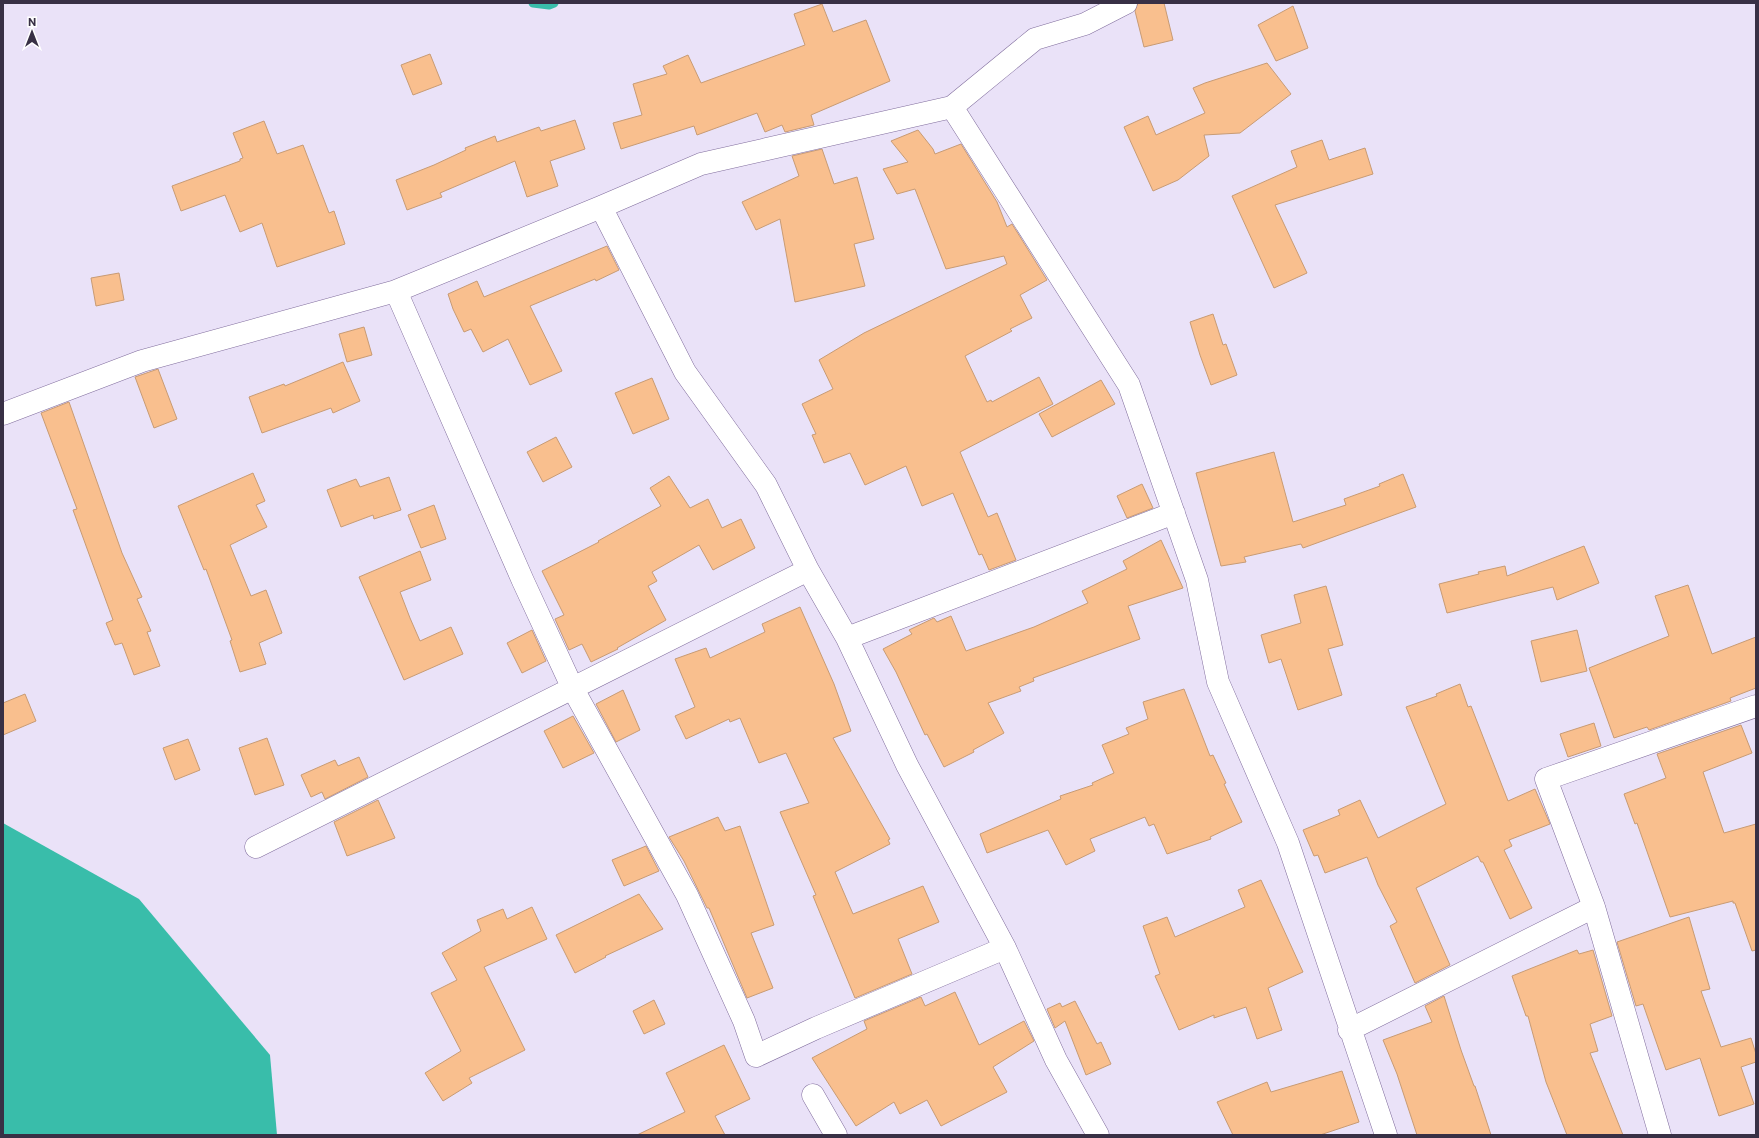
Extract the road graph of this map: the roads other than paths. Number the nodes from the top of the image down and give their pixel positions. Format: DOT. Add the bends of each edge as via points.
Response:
graph roads {
  1 [pos="1126,3"];
  2 [pos="952,107"];
  3 [pos="601,208"];
  4 [pos="396,291"];
  5 [pos="3,414"];
  6 [pos="1174,513"];
  7 [pos="808,570"];
  8 [pos="847,638"];
  9 [pos="573,689"];
  10 [pos="1756,706"];
  11 [pos="256,847"];
  12 [pos="1594,907"];
  13 [pos="1005,948"];
  14 [pos="1349,1030"];
  15 [pos="813,1095"];
  16 [pos="836,1135"];
  17 [pos="1098,1135"];
  18 [pos="1386,1135"];
  19 [pos="1660,1135"];
  1 -- 2 [label="street" via="1085,24 1035,39"];
  2 -- 3 [label="street" via="701,164"];
  2 -- 6 [label="street" via="1129,385"];
  3 -- 4 [label="street"];
  3 -- 7 [label="street" via="685,372 766,485"];
  4 -- 5 [label="street" via="142,361"];
  4 -- 9 [label="street"];
  6 -- 8 [label="street"];
  6 -- 14 [label="street" via="1197,580 1218,682 1288,843"];
  7 -- 8 [label="street"];
  7 -- 9 [label="street"];
  8 -- 13 [label="street" via="907,765"];
  9 -- 11 [label="street"];
  9 -- 13 [label="street" via="687,896 744,1021 756,1056"];
  10 -- 12 [label="street" via="1546,779"];
  12 -- 14 [label="street"];
  12 -- 19 [label="street"];
  13 -- 17 [label="street" via="1056,1060"];
  14 -- 18 [label="street"];
  15 -- 16 [label="street"];
}
